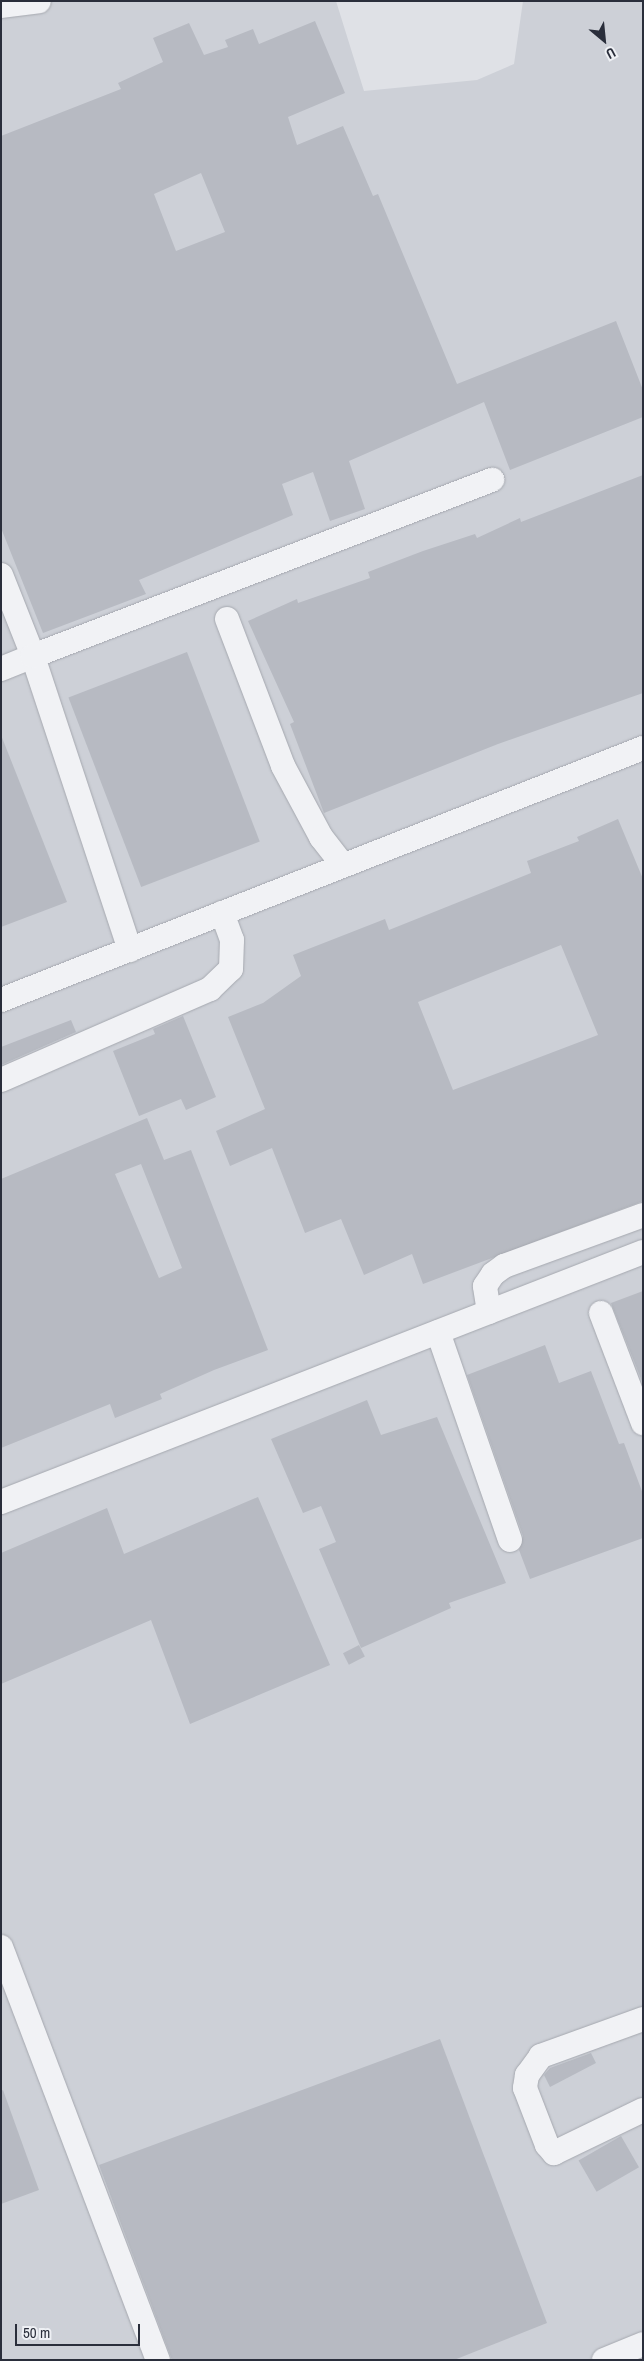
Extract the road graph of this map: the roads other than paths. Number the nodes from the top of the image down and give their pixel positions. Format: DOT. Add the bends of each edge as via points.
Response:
graph roads {
  1 [pos="39,1"];
  2 [pos="1,6"];
  3 [pos="492,480"];
  4 [pos="1,575"];
  5 [pos="227,619"];
  6 [pos="33,656"];
  7 [pos="1,669"];
  8 [pos="643,748"];
  9 [pos="343,865"];
  10 [pos="222,913"];
  11 [pos="130,950"];
  12 [pos="1,1000"];
  13 [pos="1,1080"];
  14 [pos="643,1215"];
  15 [pos="643,1252"];
  16 [pos="489,1312"];
  17 [pos="601,1313"];
  18 [pos="438,1332"];
  19 [pos="643,1423"];
  20 [pos="1,1502"];
  21 [pos="510,1540"];
  22 [pos="1,1947"];
  23 [pos="643,2019"];
  24 [pos="643,2110"];
  25 [pos="643,2344"];
  26 [pos="158,2360"];
  27 [pos="604,2360"];
  1 -- 2 [label="lane"];
  3 -- 6 [label="lane"];
  4 -- 6 [label="lane"];
  5 -- 9 [label="lane" via="283,766 321,837"];
  6 -- 7 [label="lane"];
  6 -- 11 [label="lane"];
  8 -- 9 [label="lane"];
  9 -- 10 [label="lane"];
  10 -- 11 [label="lane"];
  10 -- 13 [label="lane" via="232,940 231,969 210,989"];
  11 -- 12 [label="lane"];
  14 -- 16 [label="lane" via="504,1266 492,1274 485,1286"];
  15 -- 16 [label="lane"];
  16 -- 18 [label="lane"];
  17 -- 19 [label="lane"];
  18 -- 20 [label="lane"];
  18 -- 21 [label="lane"];
  22 -- 26 [label="lane"];
  23 -- 24 [label="lane" via="541,2056 527,2075 525,2088 547,2145 554,2153"];
  25 -- 27 [label="lane"];
}
